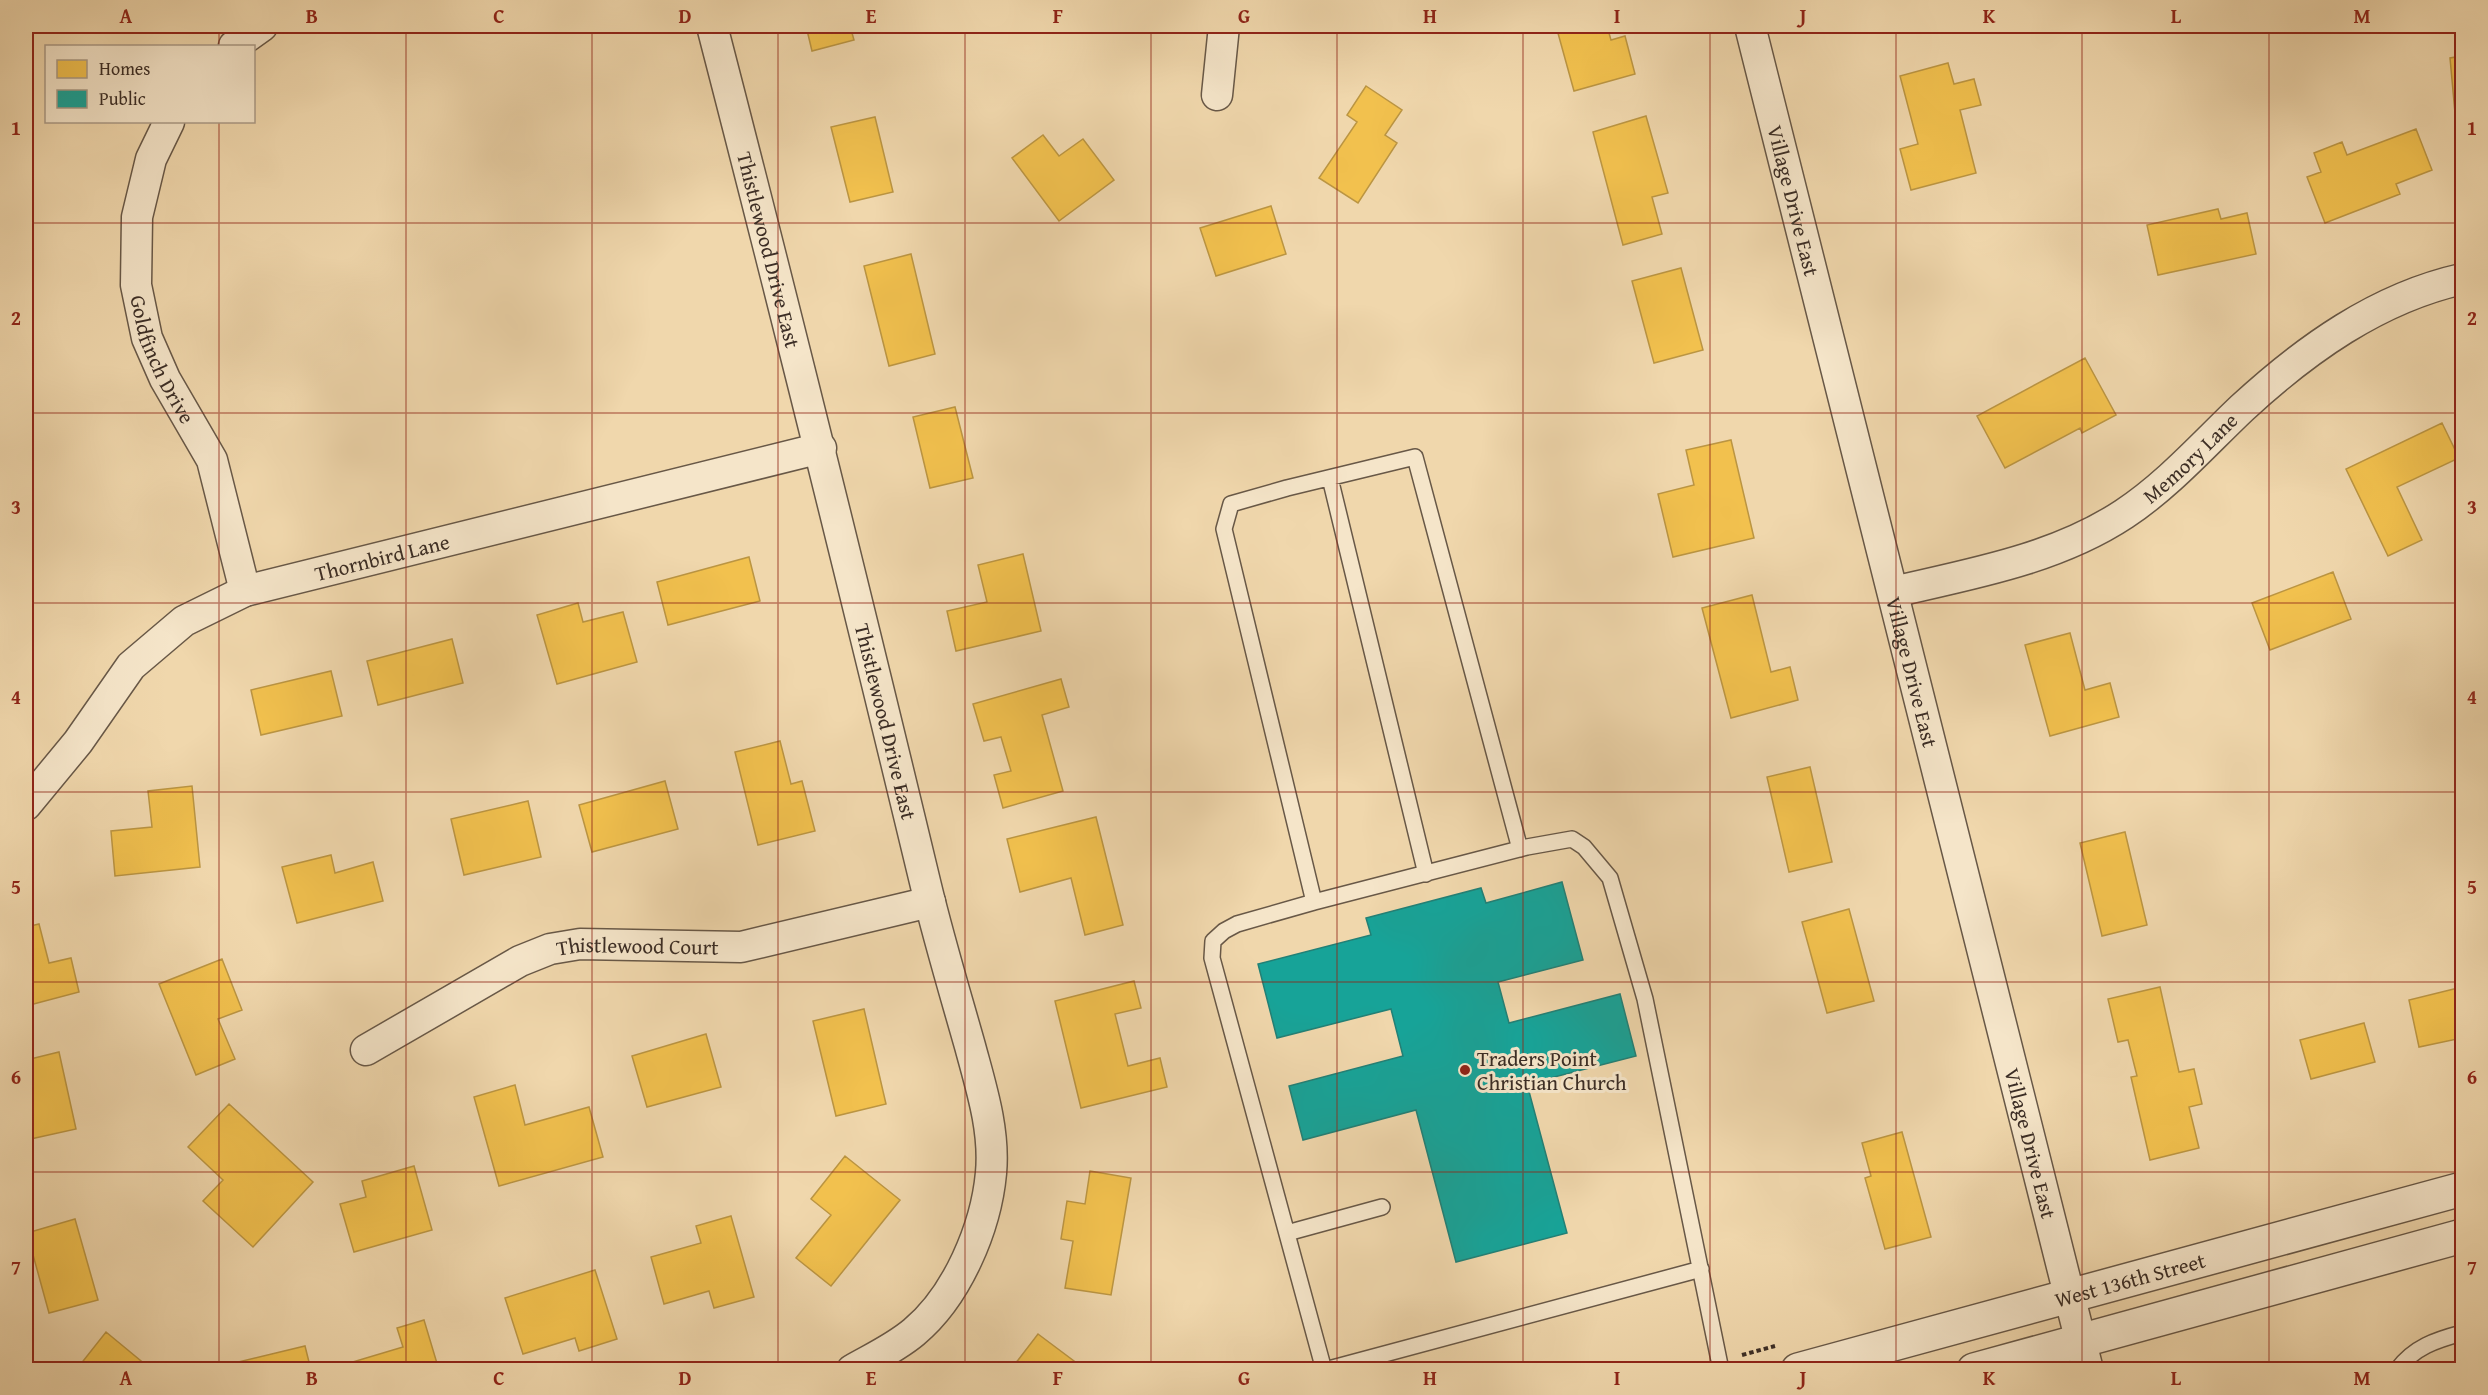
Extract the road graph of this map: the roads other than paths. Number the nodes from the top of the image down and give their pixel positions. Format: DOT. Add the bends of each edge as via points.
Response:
graph roads {
  1 [pos="262,26"];
  2 [pos="712,26"];
  3 [pos="1224,26"];
  4 [pos="1750,26"];
  5 [pos="235,45"];
  6 [pos="1217,95"];
  7 [pos="169,123"];
  8 [pos="2463,279"];
  9 [pos="821,448"];
  10 [pos="1330,477"];
  11 [pos="245,591"];
  12 [pos="1893,592"];
  13 [pos="26,805"];
  14 [pos="1520,849"];
  15 [pos="1426,874"];
  16 [pos="930,902"];
  17 [pos="1314,902"];
  18 [pos="366,1050"];
  19 [pos="2463,1189"];
  20 [pos="1382,1207"];
  21 [pos="1287,1233"];
  22 [pos="2463,1236"];
  23 [pos="1701,1269"];
  24 [pos="2079,1331"];
  25 [pos="2463,1333"];
  26 [pos="852,1370"];
  27 [pos="1325,1370"];
  28 [pos="1721,1370"];
  29 [pos="1798,1370"];
  30 [pos="1974,1370"];
  31 [pos="2397,1370"];
  1 -- 5 [label="street"];
  2 -- 9 [label="street, Thistlewood Drive East"];
  3 -- 6 [label="street"];
  4 -- 12 [label="street, Village Drive East"];
  7 -- 11 [label="street, Goldfinch Drive" via="151,159 137,217 136,285 147,338 165,379 212,460"];
  8 -- 12 [label="street, Memory Lane" via="2420,290 2385,306 2317,346 2152,492 2093,532 2018,561"];
  9 -- 11 [label="street, Thornbird Lane"];
  9 -- 16 [label="street, Thistlewood Drive East"];
  10 -- 14 [label="lane" via="1415,457"];
  10 -- 15 [label="lane"];
  10 -- 17 [label="lane" via="1231,504 1224,529"];
  11 -- 13 [label="street, Thornbird Lane" via="184,621 131,666 78,742"];
  12 -- 24 [label="street, Village Drive East"];
  14 -- 15 [label="lane"];
  14 -- 23 [label="lane" via="1572,839 1610,878 1645,999"];
  15 -- 17 [label="lane"];
  16 -- 18 [label="street, Thistlewood Court" via="741,947 580,944 550,949 520,961"];
  16 -- 26 [label="street, Thistlewood Drive East" via="984,1101 990,1136 988,1197 977,1237 940,1303 916,1331"];
  17 -- 21 [label="lane" via="1237,924 1213,941 1212,957"];
  19 -- 24 [label="street, West 136th Street"];
  20 -- 21 [label="lane"];
  21 -- 27 [label="lane"];
  22 -- 24 [label="street, West 136th Street"];
  23 -- 27 [label="lane"];
  23 -- 28 [label="lane"];
  24 -- 29 [label="street, West 136th Street"];
  24 -- 30 [label="street, West 136th Street"];
  25 -- 31 [label="lane" via="2427,1343"];
}
